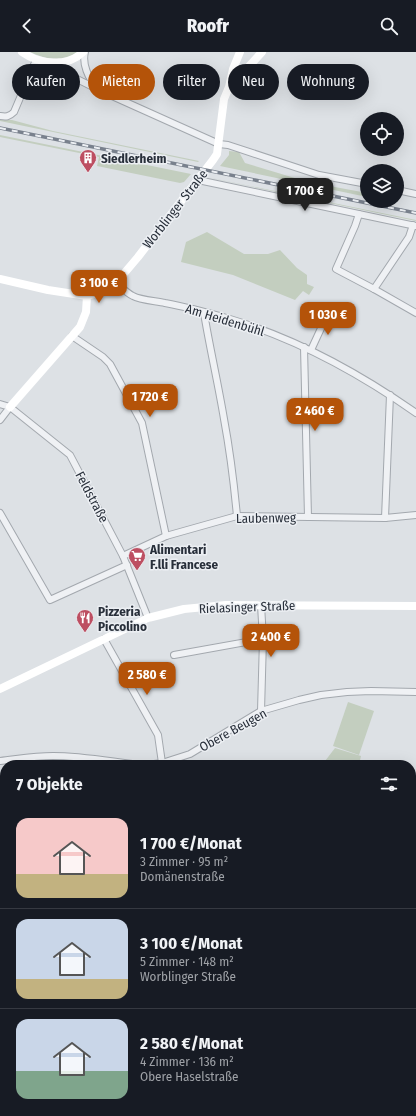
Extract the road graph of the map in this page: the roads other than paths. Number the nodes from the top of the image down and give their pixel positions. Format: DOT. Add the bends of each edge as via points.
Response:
graph roads {
  1 [pos="22,52"];
  2 [pos="84,52"];
  3 [pos="240,52"];
  4 [pos="262,52"];
  5 [pos="36,60"];
  6 [pos="57,63"];
  7 [pos="235,64"];
  8 [pos="251,64"];
  9 [pos="88,74"];
  10 [pos="88,84"];
  11 [pos="228,91"];
  12 [pos="121,100"];
  13 [pos="0,116"];
  14 [pos="219,144"];
  15 [pos="198,180"];
  16 [pos="360,183"];
  17 [pos="404,191"];
  18 [pos="416,194"];
  19 [pos="358,214"];
  20 [pos="414,226"];
  21 [pos="0,279"];
  22 [pos="116,283"];
  23 [pos="374,289"];
  24 [pos="87,296"];
  25 [pos="329,312"];
  26 [pos="204,313"];
  27 [pos="416,313"];
  28 [pos="72,336"];
  29 [pos="304,347"];
  30 [pos="311,350"];
  31 [pos="390,395"];
  32 [pos="0,404"];
  33 [pos="10,407"];
  34 [pos="416,413"];
  35 [pos="0,420"];
  36 [pos="0,513"];
  37 [pos="416,515"];
  38 [pos="237,516"];
  39 [pos="308,517"];
  40 [pos="385,518"];
  41 [pos="166,536"];
  42 [pos="123,556"];
  43 [pos="127,565"];
  44 [pos="261,605"];
  45 [pos="416,606"];
  46 [pos="148,618"];
  47 [pos="104,639"];
  48 [pos="263,639"];
  49 [pos="174,655"];
  50 [pos="0,689"];
  51 [pos="416,692"];
  52 [pos="261,711"];
  53 [pos="12,760"];
  54 [pos="103,760"];
  55 [pos="162,760"];
  56 [pos="171,760"];
  1 -- 5 [label="street"];
  2 -- 6 [label="street" via="66,62"];
  2 -- 9 [label="street"];
  3 -- 7 [label="street, Worblinger Straße"];
  4 -- 8 [label="street, Worblinger Straße"];
  5 -- 6 [label="street"];
  5 -- 13 [label="street" via="14,112 10,116"];
  6 -- 10 [label="street" via="68,74"];
  11 -- 14 [label="street, Worblinger Straße" via="224,99"];
  12 -- 14 [label="street"];
  14 -- 15 [label="street, Worblinger Straße" via="217,154"];
  14 -- 16 [label="street" via="319,175"];
  15 -- 19 [label="street"];
  15 -- 22 [label="street, Worblinger Straße"];
  17 -- 18 [label="street"];
  19 -- 20 [label="street"];
  19 -- 23 [label="street" via="356,226 336,269"];
  20 -- 23 [label="street"];
  21 -- 24 [label="street"];
  22 -- 24 [label="street, Worblinger Straße" via="106,292"];
  22 -- 26 [label="street, Am Heidenbühl" via="133,296"];
  23 -- 27 [label="street"];
  24 -- 28 [label="street" via="86,312 80,327"];
  25 -- 30 [label="street"];
  26 -- 29 [label="street, Am Heidenbühl" via="229,319"];
  26 -- 38 [label="street" via="226,426"];
  28 -- 33 [label="street"];
  28 -- 41 [label="street" via="110,364 142,422"];
  29 -- 30 [label="street, Am Heidenbühl"];
  29 -- 39 [label="street"];
  30 -- 31 [label="street, Am Heidenbühl"];
  31 -- 34 [label="street, Am Heidenbühl"];
  31 -- 40 [label="street"];
  32 -- 33 [label="street, Feldstraße"];
  33 -- 35 [label="street"];
  33 -- 42 [label="street, Feldstraße" via="70,455"];
  36 -- 43 [label="street" via="50,600"];
  37 -- 40 [label="street, Laubenweg"];
  38 -- 39 [label="street, Laubenweg"];
  38 -- 41 [label="street, Laubenweg"];
  39 -- 40 [label="street, Laubenweg"];
  41 -- 42 [label="street, Laubenweg"];
  42 -- 43 [label="street, Feldstraße"];
  43 -- 46 [label="street, Feldstraße"];
  44 -- 45 [label="street, Rielasinger Straße"];
  44 -- 46 [label="street, Rielasinger Straße" via="204,606"];
  44 -- 48 [label="street"];
  46 -- 47 [label="street, Rielasinger Straße"];
  47 -- 50 [label="street, Rielasinger Straße"];
  47 -- 55 [label="street" via="158,735"];
  48 -- 49 [label="street"];
  48 -- 52 [label="street"];
  51 -- 52 [label="street, Obere Beugen" via="321,694"];
  52 -- 56 [label="street, Obere Beugen" via="190,754"];
  53 -- 54 [label="street, Obere Beugen" via="71,756"];
}
